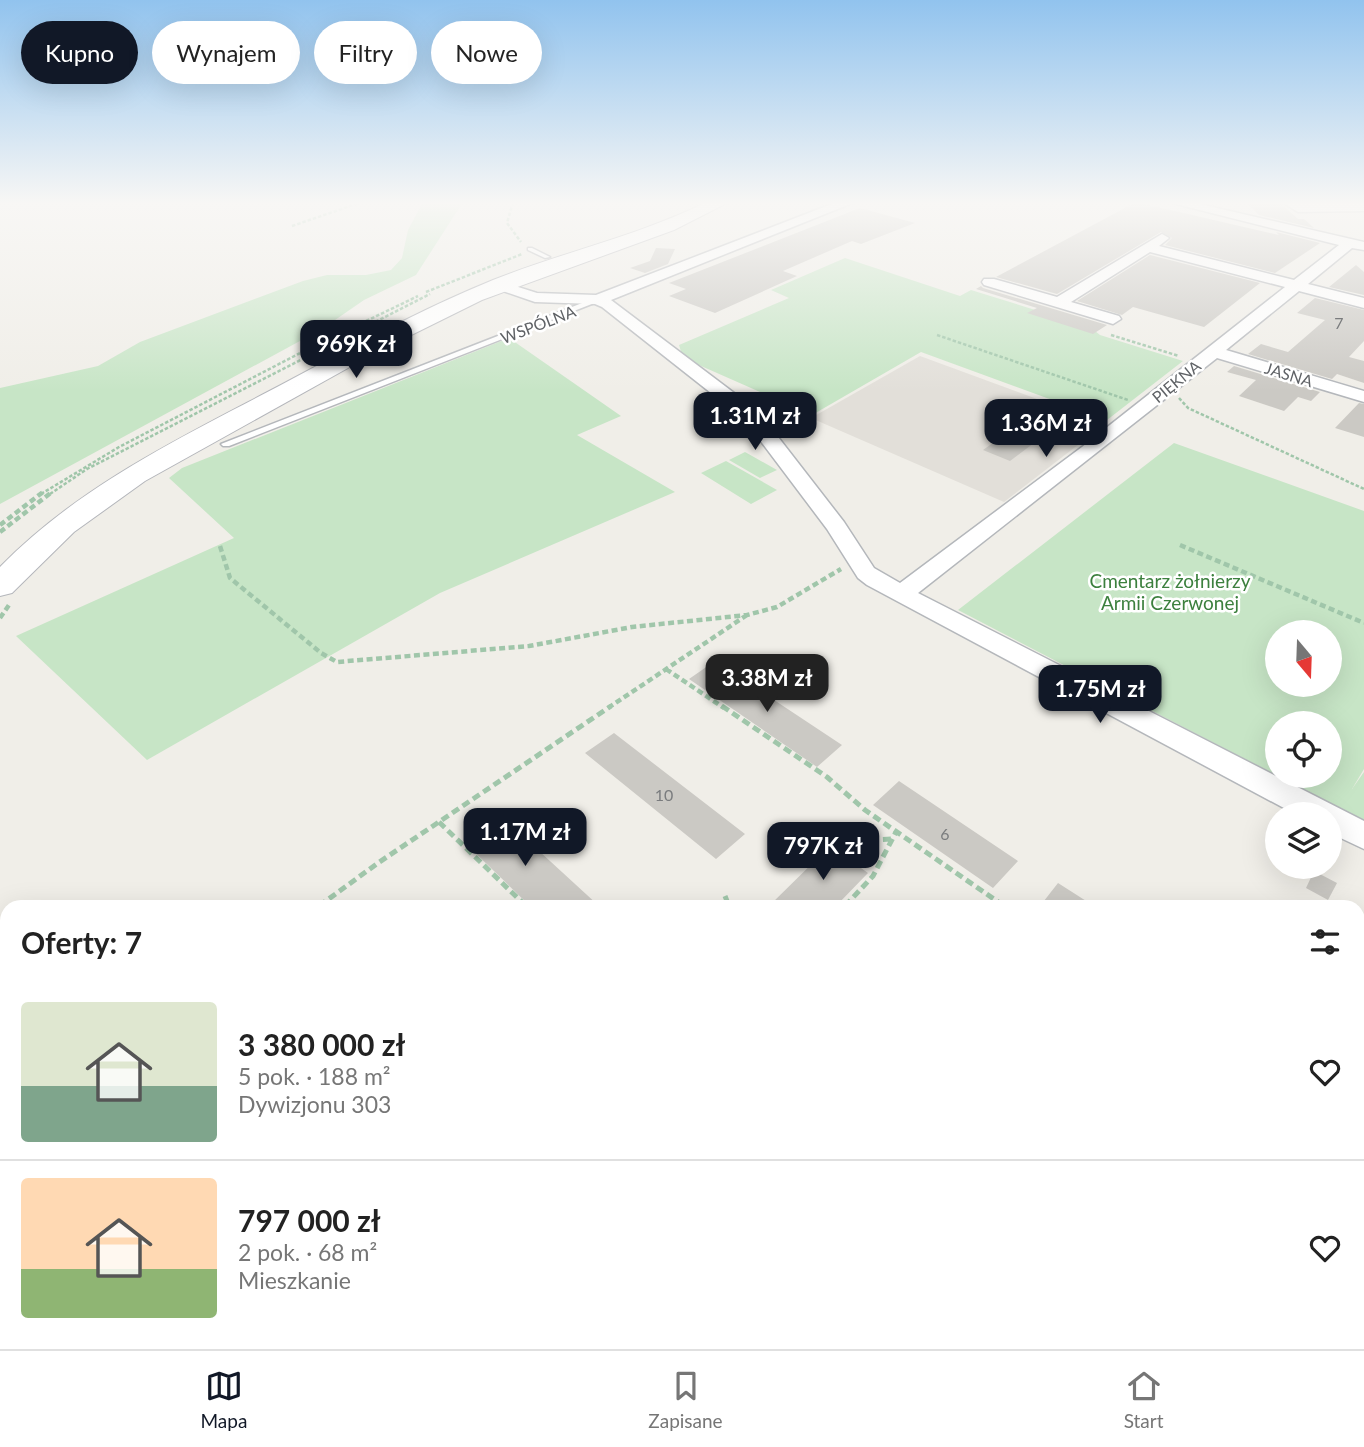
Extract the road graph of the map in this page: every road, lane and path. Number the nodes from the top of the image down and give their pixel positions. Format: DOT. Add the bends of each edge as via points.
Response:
graph roads {
  1 [pos="513,265"];
  2 [pos="556,265"];
  3 [pos="688,265"];
  4 [pos="1119,265"];
  5 [pos="1217,265"];
  6 [pos="1328,265"];
  7 [pos="989,282"];
  8 [pos="499,285"];
  9 [pos="1297,286"];
  10 [pos="598,300"];
  11 [pos="1058,303"];
  12 [pos="1364,303"];
  13 [pos="1113,319"];
  14 [pos="937,335"];
  15 [pos="1213,351"];
  16 [pos="1181,357"];
  17 [pos="1169,387"];
  18 [pos="1364,397"];
  19 [pos="1146,405"];
  20 [pos="226,444"];
  21 [pos="1364,489"];
  22 [pos="38,517"];
  23 [pos="1180,545"];
  24 [pos="220,546"];
  25 [pos="856,559"];
  26 [pos="0,586"];
  27 [pos="901,594"];
  28 [pos="747,615"];
  29 [pos="1364,622"];
  30 [pos="666,669"];
  31 [pos="1299,802"];
  32 [pos="439,822"];
  33 [pos="1342,824"];
  34 [pos="896,832"];
  35 [pos="1364,836"];
  36 [pos="893,839"];
  37 [pos="783,844"];
  38 [pos="725,896"];
  39 [pos="328,900"];
  40 [pos="520,900"];
  41 [pos="727,900"];
  42 [pos="851,900"];
  43 [pos="995,900"];
  1 -- 22 [label="main road" via="391,321 134,456"];
  2 -- 8 [label="main road"];
  3 -- 10 [label="street, WSPÓLNA"];
  4 -- 11 [label="street"];
  5 -- 9 [label="street"];
  6 -- 9 [label="street, PIĘKNA"];
  7 -- 11 [label="street"];
  8 -- 10 [label="street" via="535,297"];
  8 -- 26 [label="main road" via="417,322 123,481 45,539"];
  9 -- 12 [label="street"];
  9 -- 15 [label="street, PIĘKNA"];
  10 -- 20 [label="lane, WSPÓLNA"];
  10 -- 25 [label="street" via="751,415"];
  11 -- 13 [label="street"];
  13 -- 16 [label="path" via="1101,329 1105,333"];
  14 -- 19 [label="path"];
  15 -- 17 [label="street, PIĘKNA"];
  15 -- 18 [label="street, JASNA"];
  17 -- 19 [label="street, PIĘKNA"];
  17 -- 21 [label="path" via="1188,408"];
  19 -- 27 [label="street, PIĘKNA"];
  23 -- 29 [label="path"];
  24 -- 28 [label="path" via="230,578 337,662 528,646 632,626"];
  25 -- 27 [label="street" via="866,573"];
  25 -- 28 [label="path" via="776,607"];
  27 -- 31 [label="street"];
  28 -- 30 [label="path"];
  30 -- 32 [label="path"];
  30 -- 34 [label="path" via="827,777"];
  32 -- 39 [label="path"];
  32 -- 40 [label="path"];
  33 -- 35 [label="street"];
  34 -- 36 [label="path"];
  34 -- 43 [label="path"];
  36 -- 37 [label="path"];
  36 -- 42 [label="path" via="873,876"];
  38 -- 41 [label="path"];
}
